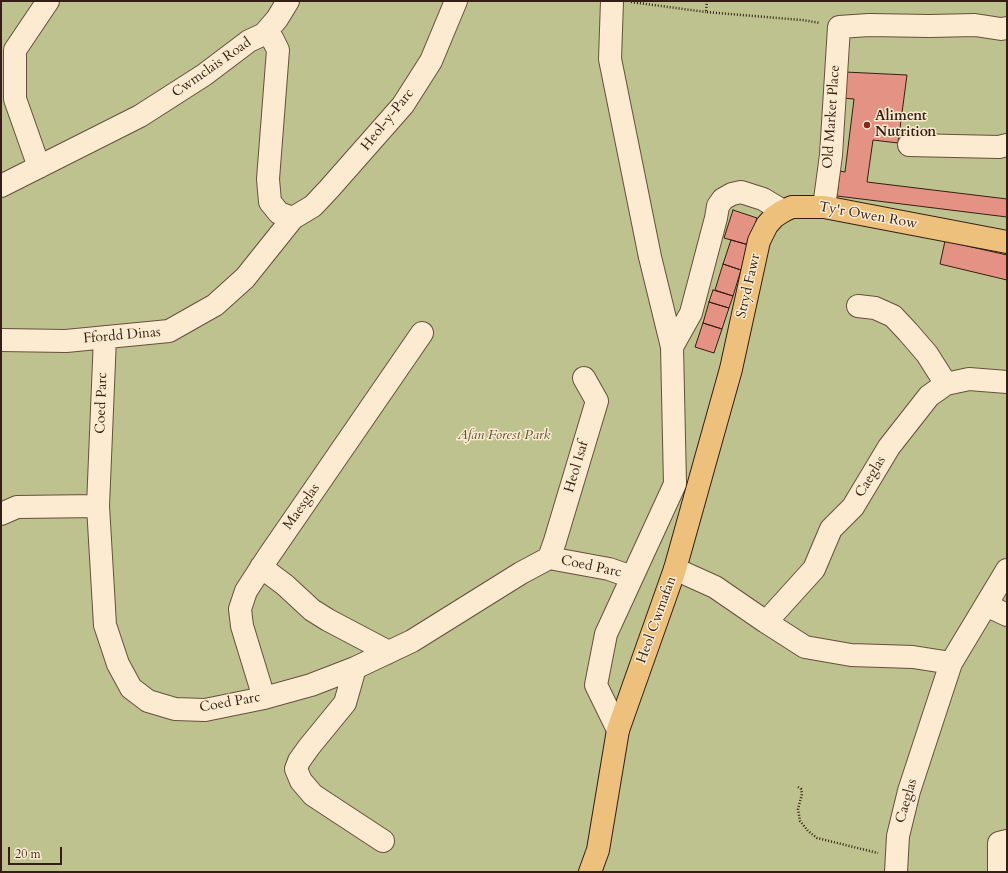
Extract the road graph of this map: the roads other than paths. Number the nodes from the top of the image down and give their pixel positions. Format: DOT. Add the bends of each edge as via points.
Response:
graph roads {
  1 [pos="48,1"];
  2 [pos="288,1"];
  3 [pos="456,1"];
  4 [pos="620,2"];
  5 [pos="1007,28"];
  6 [pos="264,34"];
  7 [pos="909,145"];
  8 [pos="1007,145"];
  9 [pos="39,167"];
  10 [pos="1,186"];
  11 [pos="824,207"];
  12 [pos="783,211"];
  13 [pos="293,218"];
  14 [pos="1007,242"];
  15 [pos="858,306"];
  16 [pos="422,333"];
  17 [pos="105,337"];
  18 [pos="1,340"];
  19 [pos="672,347"];
  20 [pos="730,369"];
  21 [pos="584,378"];
  22 [pos="1007,382"];
  23 [pos="946,384"];
  24 [pos="98,506"];
  25 [pos="1,514"];
  26 [pos="549,558"];
  27 [pos="262,567"];
  28 [pos="675,569"];
  29 [pos="1007,570"];
  30 [pos="632,576"];
  31 [pos="986,605"];
  32 [pos="1007,615"];
  33 [pos="766,622"];
  34 [pos="386,653"];
  35 [pos="951,663"];
  36 [pos="355,668"];
  37 [pos="264,698"];
  38 [pos="618,730"];
  39 [pos="1007,841"];
  40 [pos="383,842"];
  41 [pos="897,864"];
  42 [pos="590,872"];
  43 [pos="999,872"];
  1 -- 9 [label="street" via="15,50 15,98"];
  2 -- 6 [label="street"];
  3 -- 13 [label="street, Heol-y-Parc" via="431,61 404,105 329,189 312,206"];
  4 -- 19 [label="street" via="610,59 650,257"];
  5 -- 11 [label="street, Old Market Place" via="975,25 839,27 831,155"];
  6 -- 9 [label="street, Cwmclais Road" via="249,41 204,76 140,116"];
  6 -- 13 [label="street, Cwmclais Road" via="272,38 278,50 268,179 270,202 279,213"];
  7 -- 8 [label="street"];
  9 -- 10 [label="street, Cwmclais Road"];
  11 -- 12 [label="main road, Ty'r Owen Row" via="792,207"];
  11 -- 14 [label="main road, Ty'r Owen Row"];
  12 -- 19 [label="street" via="763,199 740,192 723,199 718,206 691,313"];
  12 -- 20 [label="main road, Stryd Fawr" via="767,225 759,241"];
  13 -- 17 [label="street, Ffordd Dinas" via="245,278 215,305 169,332"];
  15 -- 23 [label="street" via="875,308 893,316 927,354"];
  16 -- 27 [label="street, Maesglas"];
  17 -- 18 [label="street, Ffordd Dinas" via="66,341"];
  17 -- 24 [label="street, Coed Parc"];
  19 -- 30 [label="street" via="675,484"];
  20 -- 28 [label="main road, Heol Cwmafan"];
  21 -- 26 [label="street, Heol Isaf" via="597,401"];
  22 -- 23 [label="street, Caeglas" via="969,379"];
  23 -- 33 [label="street, Caeglas" via="929,396 889,447 853,507 830,529 814,569"];
  24 -- 25 [label="street" via="17,507"];
  24 -- 37 [label="street, Coed Parc" via="105,625 118,664 131,688 148,701 175,709 205,710"];
  26 -- 30 [label="street, Coed Parc"];
  26 -- 34 [label="street, Coed Parc" via="412,641"];
  27 -- 34 [label="street" via="312,610 383,648"];
  27 -- 37 [label="street, Maesglas" via="246,591 240,608 242,626"];
  28 -- 33 [label="street" via="715,587"];
  28 -- 38 [label="main road, Heol Cwmafan"];
  29 -- 31 [label="street, Caeglas"];
  30 -- 38 [label="street" via="606,634 596,686"];
  31 -- 32 [label="street"];
  31 -- 35 [label="street, Caeglas"];
  33 -- 35 [label="street" via="805,647 851,655 913,657"];
  34 -- 36 [label="street, Coed Parc"];
  35 -- 41 [label="street, Caeglas" via="909,791 898,836"];
  36 -- 37 [label="street, Coed Parc" via="311,685"];
  36 -- 40 [label="street" via="345,703 309,746 296,769 301,781 313,795"];
  38 -- 42 [label="main road, Heol Cwmafan" via="598,850"];
  39 -- 43 [label="street" via="999,843"];
}
